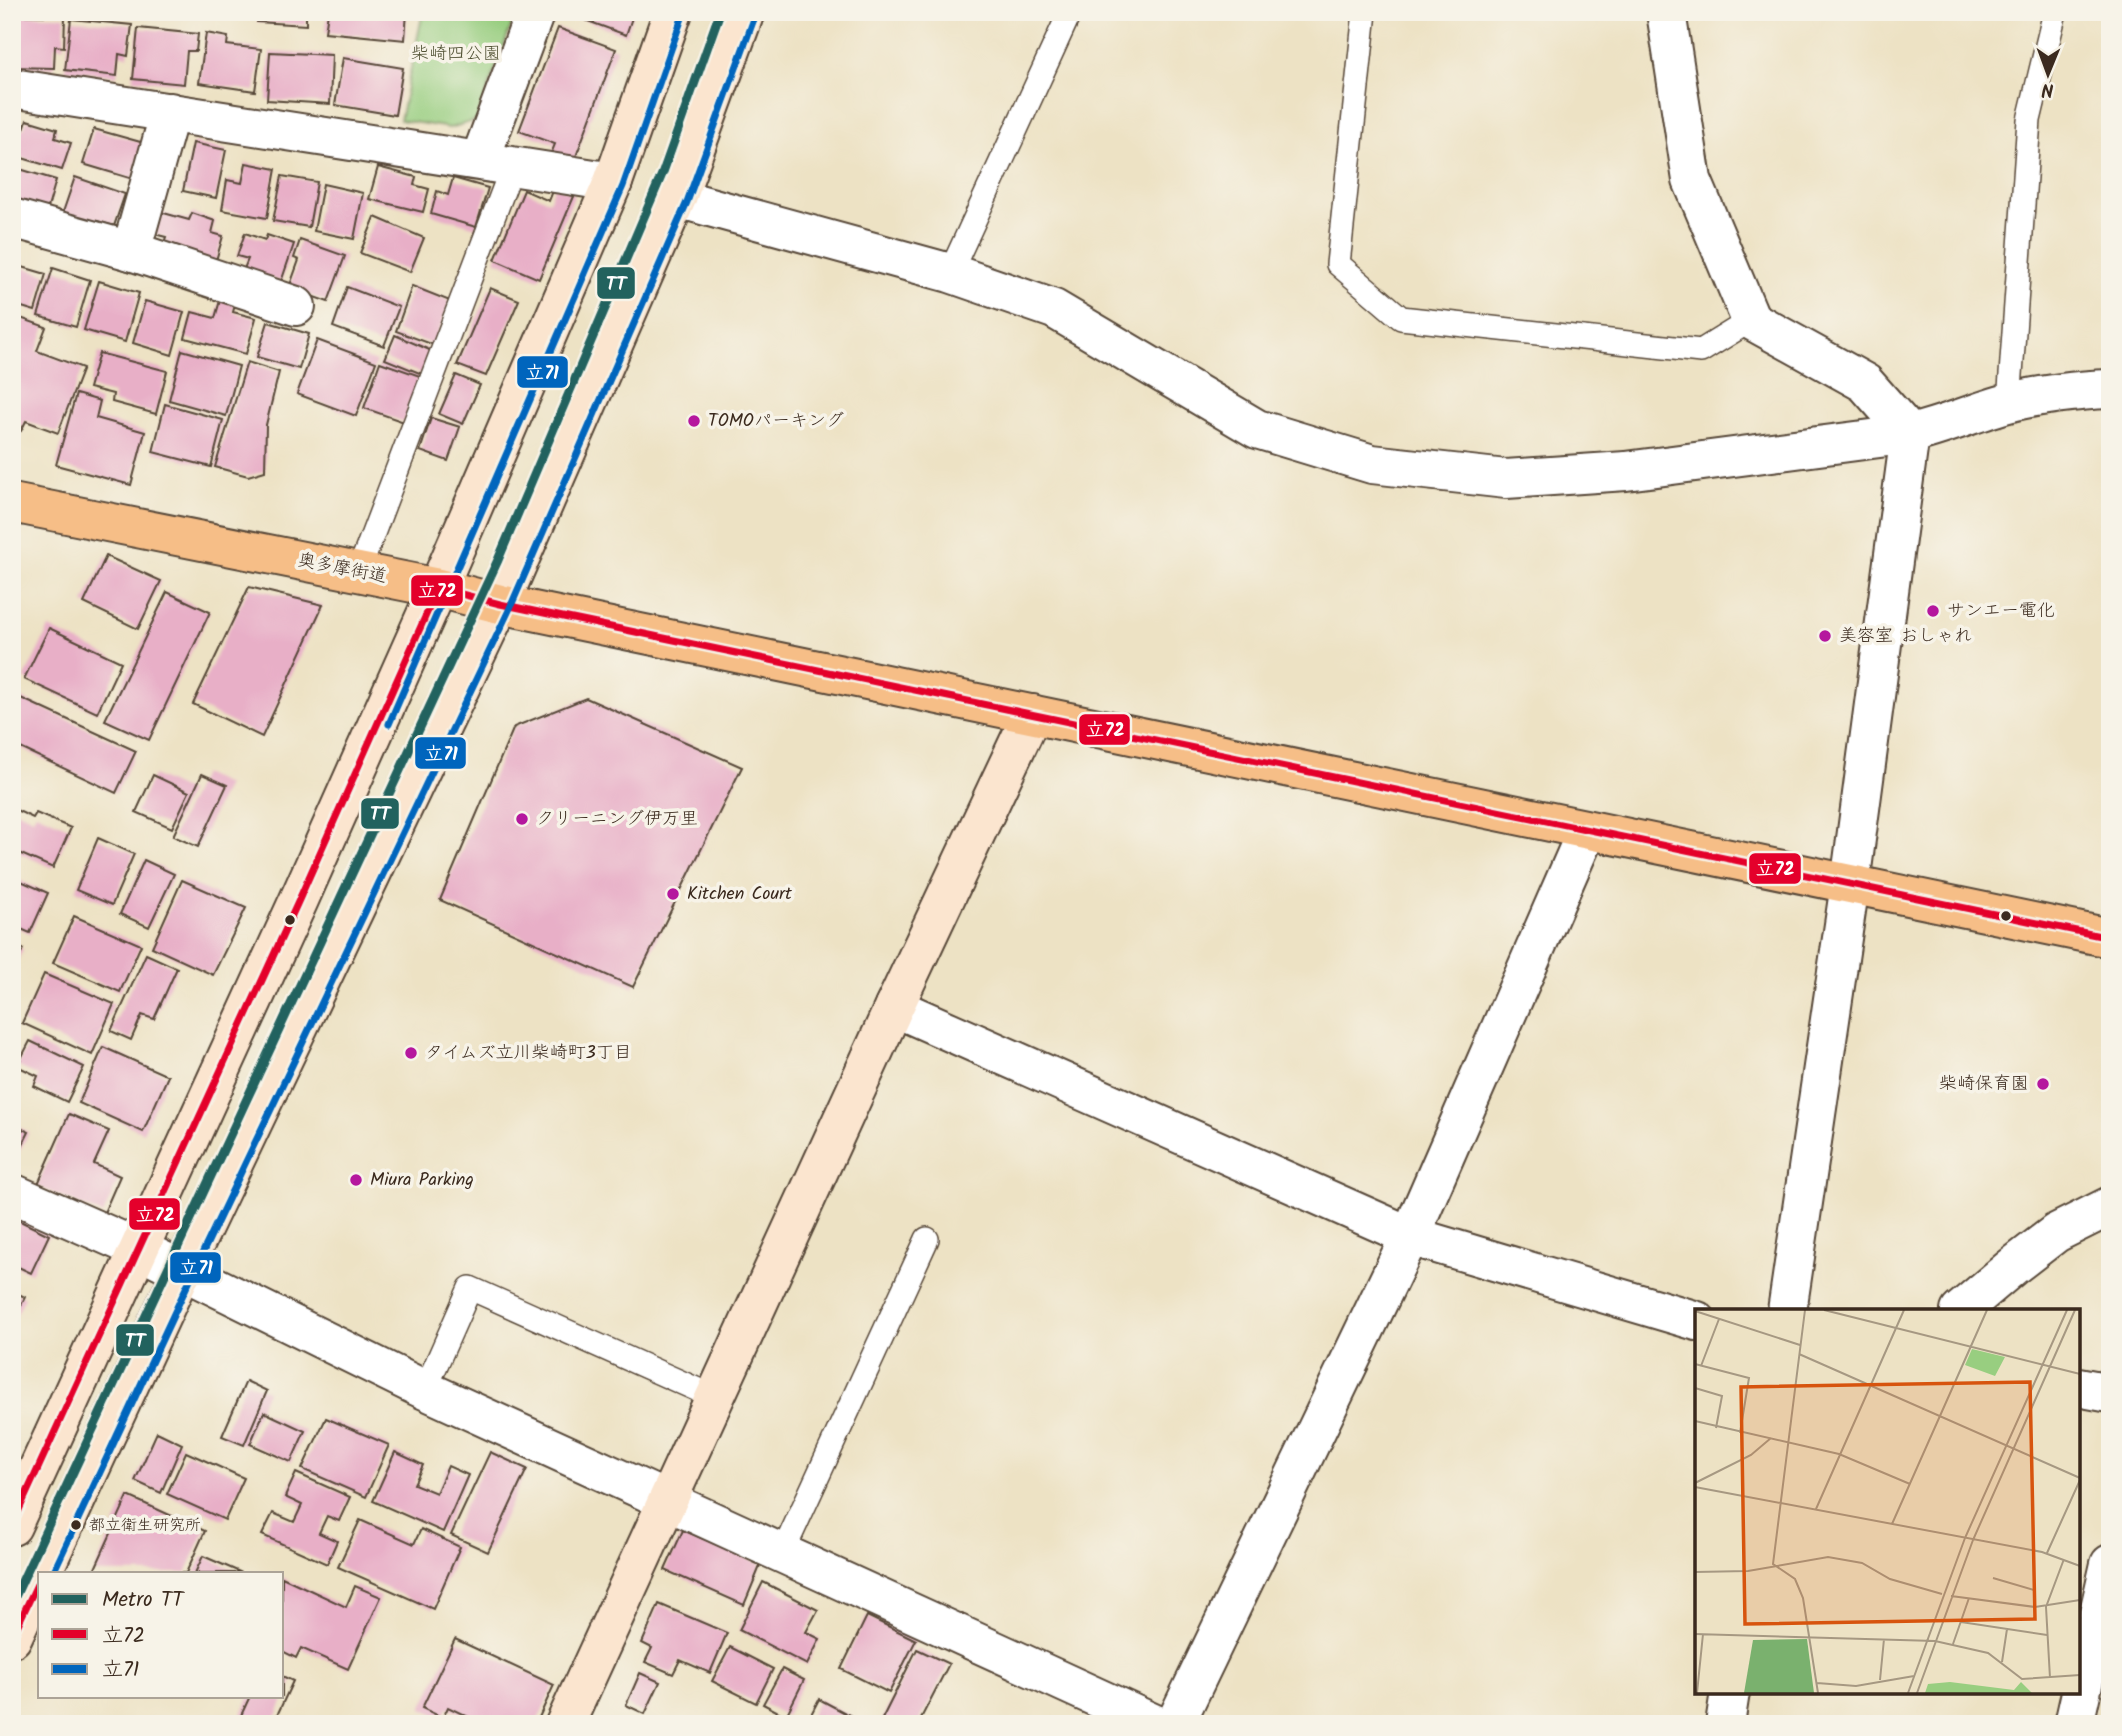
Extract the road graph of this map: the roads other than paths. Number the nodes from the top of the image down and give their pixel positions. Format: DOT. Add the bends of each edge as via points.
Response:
graph roads {
  1 [pos="535,12"];
  2 [pos="673,12"];
  3 [pos="745,12"];
  4 [pos="1070,12"];
  5 [pos="1365,12"];
  6 [pos="1665,12"];
  7 [pos="2055,12"];
  8 [pos="12,88"];
  9 [pos="170,112"];
  10 [pos="496,162"];
  11 [pos="613,182"];
  12 [pos="677,198"];
  13 [pos="12,218"];
  14 [pos="131,251"];
  15 [pos="950,273"];
  16 [pos="296,306"];
  17 [pos="1751,320"];
  18 [pos="2110,389"];
  19 [pos="2009,403"];
  20 [pos="1910,434"];
  21 [pos="12,503"];
  22 [pos="358,573"];
  23 [pos="438,588"];
  24 [pos="500,604"];
  25 [pos="1032,714"];
  26 [pos="1587,830"];
  27 [pos="1850,884"];
  28 [pos="2110,938"];
  29 [pos="894,1007"];
  30 [pos="12,1193"];
  31 [pos="2110,1206"];
  32 [pos="1410,1236"];
  33 [pos="927,1239"];
  34 [pos="139,1250"];
  35 [pos="182,1271"];
  36 [pos="1787,1309"];
  37 [pos="1962,1309"];
  38 [pos="1695,1320"];
  39 [pos="2080,1387"];
  40 [pos="425,1390"];
  41 [pos="2110,1393"];
  42 [pos="716,1398"];
  43 [pos="667,1502"];
  44 [pos="12,1525"];
  45 [pos="782,1553"];
  46 [pos="2110,1564"];
  47 [pos="43,1572"];
  48 [pos="38,1582"];
  49 [pos="12,1638"];
  50 [pos="1730,1694"];
  51 [pos="565,1724"];
  52 [pos="1155,1724"];
  53 [pos="1175,1724"];
  54 [pos="1726,1724"];
  55 [pos="2074,1724"];
  1 -- 10 [label="street"];
  2 -- 11 [label="street"];
  3 -- 12 [label="street"];
  4 -- 15 [label="lane"];
  5 -- 17 [label="lane" via="1338,264 1401,318 1701,351"];
  6 -- 17 [label="street" via="1692,180"];
  7 -- 19 [label="lane" via="2029,120"];
  8 -- 9 [label="street"];
  9 -- 10 [label="street"];
  9 -- 14 [label="street"];
  10 -- 11 [label="street"];
  10 -- 22 [label="lane"];
  11 -- 23 [label="street"];
  12 -- 15 [label="street"];
  12 -- 24 [label="street"];
  13 -- 14 [label="street"];
  14 -- 16 [label="street"];
  15 -- 20 [label="street" via="1054,309 1257,429 1372,464 1506,479 1626,471"];
  17 -- 20 [label="street" via="1865,383"];
  18 -- 19 [label="street"];
  19 -- 20 [label="street"];
  20 -- 27 [label="street"];
  21 -- 22 [label="main road, 奥多摩街道"];
  22 -- 23 [label="main road, 奥多摩街道"];
  23 -- 24 [label="main road, 奥多摩街道"];
  23 -- 34 [label="street"];
  24 -- 25 [label="main road, 奥多摩街道"];
  24 -- 35 [label="street"];
  25 -- 26 [label="main road, 奥多摩街道"];
  25 -- 29 [label="street"];
  26 -- 27 [label="main road, 奥多摩街道"];
  26 -- 32 [label="street"];
  27 -- 28 [label="main road, 奥多摩街道"];
  27 -- 36 [label="street"];
  29 -- 32 [label="street"];
  29 -- 42 [label="street"];
  30 -- 34 [label="street"];
  31 -- 37 [label="street" via="2056,1234"];
  32 -- 38 [label="street"];
  32 -- 53 [label="street"];
  33 -- 45 [label="lane"];
  34 -- 35 [label="street"];
  34 -- 44 [label="street"];
  35 -- 40 [label="street"];
  35 -- 47 [label="street"];
  39 -- 41 [label="street"];
  40 -- 42 [label="lane" via="470,1288"];
  40 -- 43 [label="street"];
  42 -- 43 [label="street"];
  43 -- 45 [label="street"];
  43 -- 51 [label="street"];
  45 -- 52 [label="street"];
  46 -- 55 [label="street"];
  48 -- 49 [label="street"];
  50 -- 54 [label="street"];
}
